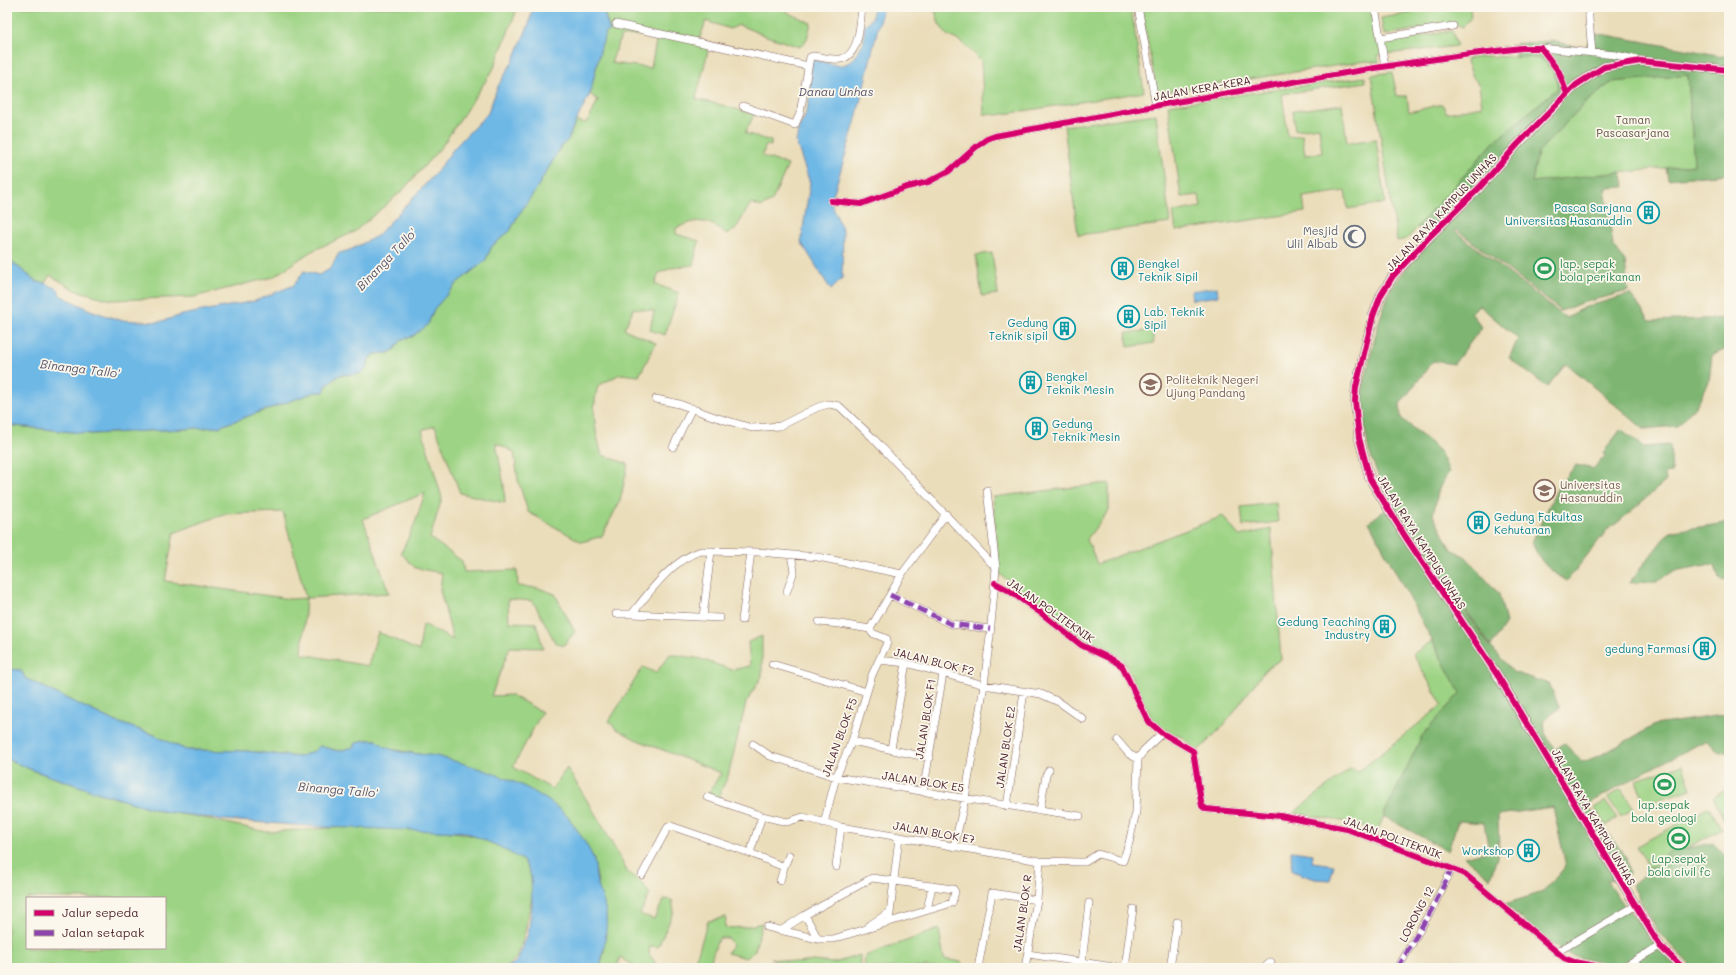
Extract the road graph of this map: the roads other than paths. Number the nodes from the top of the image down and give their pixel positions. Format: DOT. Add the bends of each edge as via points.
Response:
graph roads {
  1 [pos="862,7"];
  2 [pos="1138,7"];
  3 [pos="1375,7"];
  4 [pos="1588,7"];
  5 [pos="616,24"];
  6 [pos="1453,26"];
  7 [pos="1380,38"];
  8 [pos="1541,48"];
  9 [pos="1592,53"];
  10 [pos="1641,61"];
  11 [pos="808,66"];
  12 [pos="1385,66"];
  13 [pos="1729,70"];
  14 [pos="1567,94"];
  15 [pos="744,106"];
  16 [pos="1156,106"];
  17 [pos="831,201"];
  18 [pos="656,399"];
  19 [pos="692,408"];
  20 [pos="673,447"];
  21 [pos="987,490"];
  22 [pos="946,514"];
  23 [pos="711,551"];
  24 [pos="751,552"];
  25 [pos="791,555"];
  26 [pos="996,568"];
  27 [pos="902,574"];
  28 [pos="994,583"];
  29 [pos="787,591"];
  30 [pos="890,595"];
  31 [pos="616,614"];
  32 [pos="632,614"];
  33 [pos="703,617"];
  34 [pos="720,618"];
  35 [pos="742,620"];
  36 [pos="819,622"];
  37 [pos="870,629"];
  38 [pos="990,629"];
  39 [pos="879,660"];
  40 [pos="906,663"];
  41 [pos="772,664"];
  42 [pos="943,674"];
  43 [pos="984,685"];
  44 [pos="867,692"];
  45 [pos="1024,692"];
  46 [pos="1083,720"];
  47 [pos="1162,733"];
  48 [pos="1117,740"];
  49 [pos="852,741"];
  50 [pos="753,744"];
  51 [pos="891,749"];
  52 [pos="930,758"];
  53 [pos="1138,759"];
  54 [pos="1049,770"];
  55 [pos="836,777"];
  56 [pos="923,792"];
  57 [pos="707,797"];
  58 [pos="965,799"];
  59 [pos="1008,806"];
  60 [pos="1040,810"];
  61 [pos="762,816"];
  62 [pos="1080,816"];
  63 [pos="824,823"];
  64 [pos="840,827"];
  65 [pos="899,837"];
  66 [pos="954,847"];
  67 [pos="750,853"];
  68 [pos="789,855"];
  69 [pos="1040,861"];
  70 [pos="784,867"];
  71 [pos="836,867"];
  72 [pos="1452,869"];
  73 [pos="642,875"];
  74 [pos="894,880"];
  75 [pos="780,881"];
  76 [pos="932,886"];
  77 [pos="1037,900"];
  78 [pos="1089,903"];
  79 [pos="1635,906"];
  80 [pos="927,910"];
  81 [pos="1133,910"];
  82 [pos="890,912"];
  83 [pos="804,915"];
  84 [pos="889,922"];
  85 [pos="1177,922"];
  86 [pos="767,927"];
  87 [pos="865,929"];
  88 [pos="782,930"];
  89 [pos="818,939"];
  90 [pos="1660,946"];
  91 [pos="1557,952"];
  92 [pos="1028,954"];
  93 [pos="1082,962"];
  94 [pos="1271,962"];
  95 [pos="978,968"];
  96 [pos="1025,968"];
  97 [pos="1120,968"];
  98 [pos="1125,968"];
  99 [pos="1170,968"];
  100 [pos="1264,968"];
  101 [pos="1398,968"];
  102 [pos="1606,968"];
  103 [pos="1621,968"];
  104 [pos="1683,968"];
  1 -- 11 [label="street" via="855,46 848,56 840,59 813,56 809,59"];
  2 -- 16 [label="street"];
  3 -- 7 [label="street"];
  4 -- 9 [label="street"];
  5 -- 11 [label="street"];
  6 -- 7 [label="street"];
  7 -- 12 [label="street"];
  8 -- 9 [label="street, JALAN KERA-KERA"];
  8 -- 12 [label="street, JALAN KERA-KERA" via="1522,48"];
  8 -- 14 [label="street" via="1559,72"];
  9 -- 10 [label="street, JALAN KERA-KERA"];
  10 -- 13 [label="street, JALAN RAYA KAMPUS UNHAS"];
  10 -- 14 [label="street, JALAN RAYA KAMPUS UNHAS" via="1600,68"];
  11 -- 15 [label="street" via="800,113 795,125"];
  12 -- 16 [label="street, JALAN KERA-KERA"];
  14 -- 79 [label="street, JALAN RAYA KAMPUS UNHAS" via="1393,276 1373,316 1355,401 1359,438 1370,479 1498,676"];
  16 -- 17 [label="street, JALAN KERA-KERA" via="994,136 976,147 949,171 928,182 861,204"];
  18 -- 19 [label="street"];
  19 -- 20 [label="street"];
  19 -- 22 [label="street" via="752,428 780,426 818,406 839,406"];
  21 -- 26 [label="street"];
  22 -- 26 [label="street"];
  22 -- 27 [label="street"];
  23 -- 24 [label="street"];
  23 -- 32 [label="street" via="694,553 683,560 658,581"];
  23 -- 33 [label="street"];
  24 -- 25 [label="street"];
  24 -- 35 [label="street"];
  25 -- 27 [label="street" via="818,557"];
  25 -- 29 [label="street" via="794,571"];
  26 -- 28 [label="street"];
  27 -- 30 [label="street"];
  28 -- 38 [label="street"];
  28 -- 47 [label="street, JALAN POLITEKNIK" via="1041,613 1081,645 1122,666 1148,721"];
  30 -- 37 [label="street"];
  30 -- 38 [label="street" via="951,624"];
  31 -- 32 [label="street"];
  32 -- 33 [label="street"];
  33 -- 34 [label="street"];
  36 -- 37 [label="street"];
  37 -- 39 [label="street, JALAN BLOK F5" via="872,633 887,640"];
  38 -- 43 [label="street"];
  39 -- 40 [label="street, JALAN BLOK F2"];
  39 -- 44 [label="street, JALAN BLOK F5"];
  40 -- 42 [label="street, JALAN BLOK F2"];
  40 -- 51 [label="street"];
  41 -- 44 [label="street"];
  42 -- 43 [label="street, JALAN BLOK F2"];
  42 -- 52 [label="street, JALAN BLOK F1"];
  43 -- 45 [label="street, JALAN BLOK F2"];
  43 -- 58 [label="street"];
  44 -- 49 [label="street, JALAN BLOK F5"];
  45 -- 46 [label="street, JALAN BLOK F2" via="1053,698"];
  45 -- 59 [label="street, JALAN BLOK E2"];
  47 -- 53 [label="street"];
  47 -- 72 [label="street, JALAN POLITEKNIK" via="1193,751 1202,806 1206,809 1280,816 1347,829"];
  48 -- 53 [label="street" via="1129,754"];
  49 -- 51 [label="street"];
  49 -- 55 [label="street, JALAN BLOK F5"];
  50 -- 55 [label="street, JALAN BLOK E5" via="770,756"];
  51 -- 52 [label="street"];
  52 -- 56 [label="street, JALAN BLOK F1"];
  53 -- 69 [label="street, JALAN BLOK E7" via="1136,812 1124,860 1098,854 1079,862"];
  54 -- 60 [label="street"];
  55 -- 56 [label="street, JALAN BLOK E5"];
  55 -- 63 [label="street, JALAN BLOK F5"];
  56 -- 58 [label="street, JALAN BLOK E5"];
  57 -- 61 [label="street, JALAN BLOK E7"];
  58 -- 59 [label="street, JALAN BLOK E5"];
  58 -- 66 [label="street"];
  59 -- 60 [label="street, JALAN BLOK E5"];
  60 -- 62 [label="street, JALAN BLOK E5"];
  61 -- 63 [label="street, JALAN BLOK E7" via="788,822 803,817"];
  61 -- 67 [label="street"];
  63 -- 64 [label="street, JALAN BLOK E7"];
  64 -- 65 [label="street, JALAN BLOK E7"];
  64 -- 71 [label="street"];
  65 -- 66 [label="street, JALAN BLOK E7"];
  65 -- 74 [label="street"];
  66 -- 69 [label="street, JALAN BLOK E7"];
  67 -- 70 [label="street"];
  67 -- 73 [label="street" via="671,826 665,830"];
  68 -- 70 [label="street"];
  69 -- 77 [label="street, JALAN BLOK R"];
  70 -- 75 [label="street"];
  72 -- 91 [label="street, JALAN POLITEKNIK" via="1464,874"];
  72 -- 101 [label="street, LORONG 12"];
  74 -- 76 [label="street"];
  74 -- 82 [label="street"];
  74 -- 83 [label="street" via="870,879"];
  76 -- 80 [label="street"];
  76 -- 80 [label="street" via="953,889 955,892 952,903"];
  77 -- 92 [label="street, JALAN BLOK R"];
  77 -- 95 [label="street" via="995,892 992,894"];
  78 -- 93 [label="street"];
  79 -- 90 [label="street, JALAN RAYA KAMPUS UNHAS"];
  79 -- 91 [label="street"];
  80 -- 84 [label="street"];
  81 -- 98 [label="street"];
  82 -- 84 [label="street"];
  82 -- 87 [label="street"];
  83 -- 88 [label="street"];
  83 -- 89 [label="street"];
  84 -- 87 [label="street"];
  85 -- 99 [label="street"];
  86 -- 88 [label="street"];
  87 -- 89 [label="street" via="833,939"];
  88 -- 89 [label="street"];
  90 -- 103 [label="street"];
  90 -- 104 [label="street, JALAN RAYA KAMPUS UNHAS"];
  91 -- 102 [label="street, JALAN POLITEKNIK" via="1574,962"];
  92 -- 93 [label="street"];
  92 -- 96 [label="street, JALAN BLOK R"];
  93 -- 97 [label="street"];
  94 -- 100 [label="street"];
}
